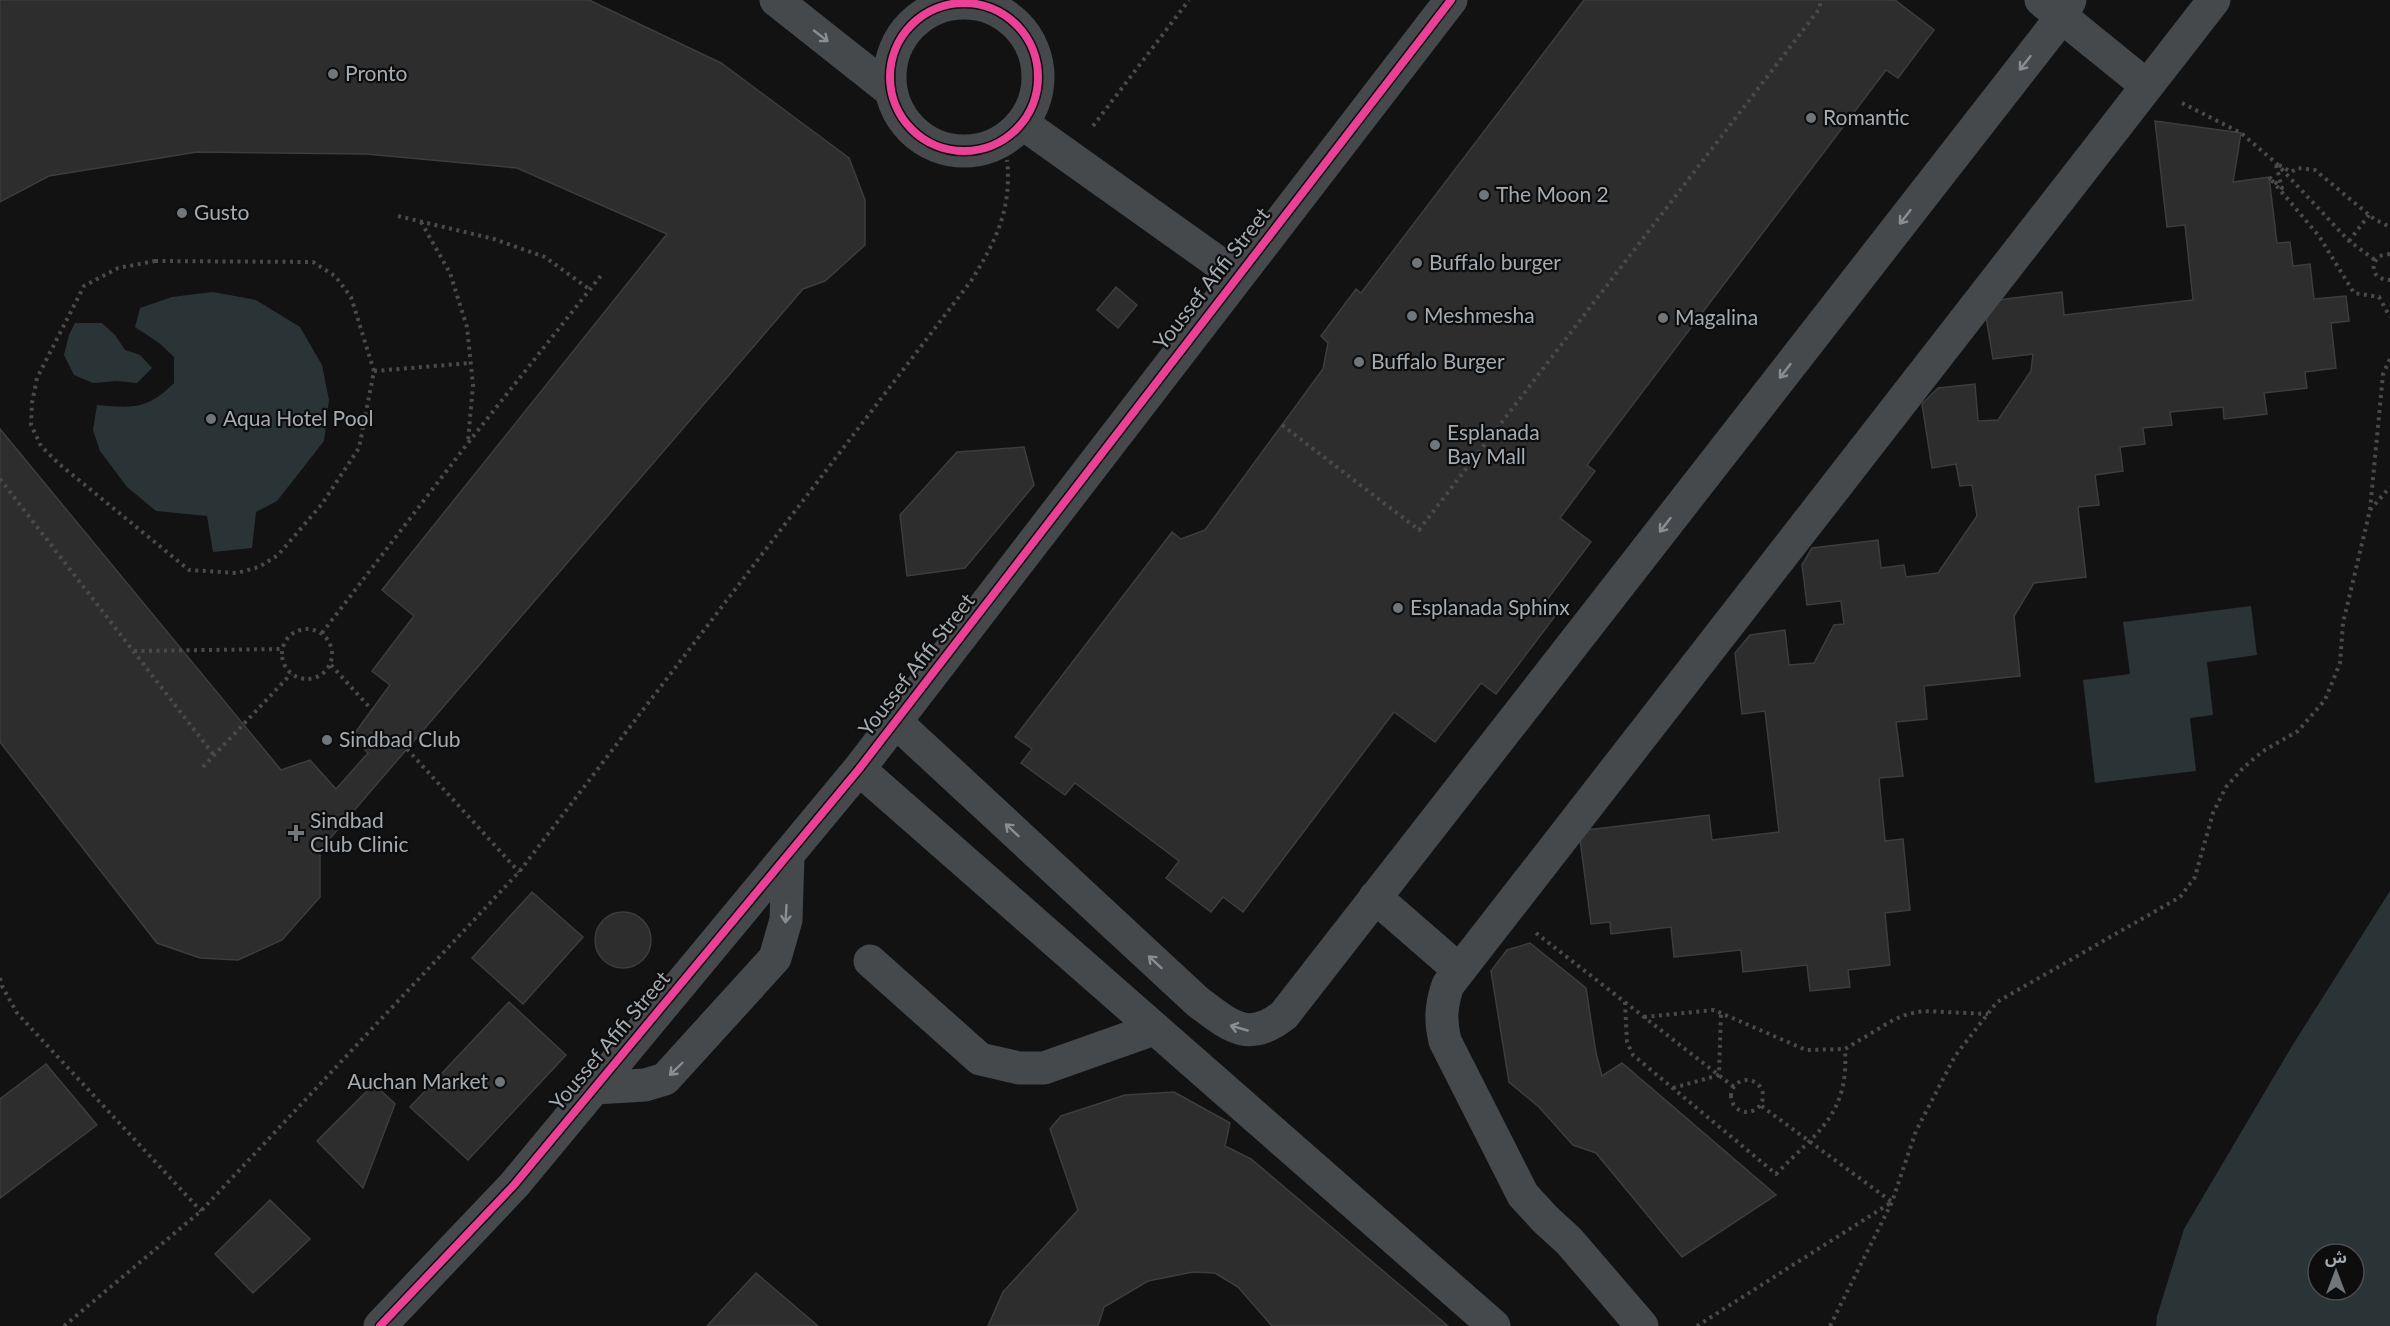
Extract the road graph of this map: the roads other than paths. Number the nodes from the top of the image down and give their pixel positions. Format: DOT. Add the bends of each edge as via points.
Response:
graph roads {
  1 [pos="776,0"];
  2 [pos="1451,0"];
  3 [pos="2214,0"];
  4 [pos="958,2"];
  5 [pos="2057,6"];
  6 [pos="2147,86"];
  7 [pos="891,91"];
  8 [pos="1014,131"];
  9 [pos="1237,276"];
  10 [pos="896,722"];
  11 [pos="858,770"];
  12 [pos="788,856"];
  13 [pos="1375,897"];
  14 [pos="870,961"];
  15 [pos="1459,970"];
  16 [pos="1154,1029"];
  17 [pos="595,1088"];
  18 [pos="380,1326"];
  19 [pos="1494,1326"];
  20 [pos="1642,1326"];
  1 -- 7 [label="street, one-way"];
  2 -- 9 [label="street, Youssef Afifi Street"];
  3 -- 6 [label="street"];
  4 -- 7 [label="street" via="939,7 905,31 892,60"];
  4 -- 8 [label="street" via="1001,13 1030,44 1037,63 1038,85 1032,105"];
  5 -- 6 [label="street"];
  5 -- 13 [label="street, one-way"];
  6 -- 15 [label="street"];
  7 -- 8 [label="street" via="909,128 946,150 967,152 988,147"];
  8 -- 9 [label="street" via="1069,157"];
  9 -- 10 [label="street, Youssef Afifi Street"];
  10 -- 11 [label="street, Youssef Afifi Street"];
  13 -- 10 [label="street, one-way" via="1284,1015 1272,1024 1244,1031 1198,1002"];
  11 -- 12 [label="street, Youssef Afifi Street"];
  11 -- 16 [label="street"];
  12 -- 17 [label="street, Youssef Afifi Street"];
  12 -- 17 [label="street, one-way" via="786,920 775,958 665,1079 645,1085"];
  13 -- 15 [label="street"];
  14 -- 16 [label="street" via="980,1059 995,1064 1044,1068"];
  15 -- 20 [label="street" via="1442,1003 1445,1041 1524,1196 1569,1241"];
  16 -- 19 [label="street"];
  17 -- 18 [label="street, Youssef Afifi Street" via="514,1185"];
}
